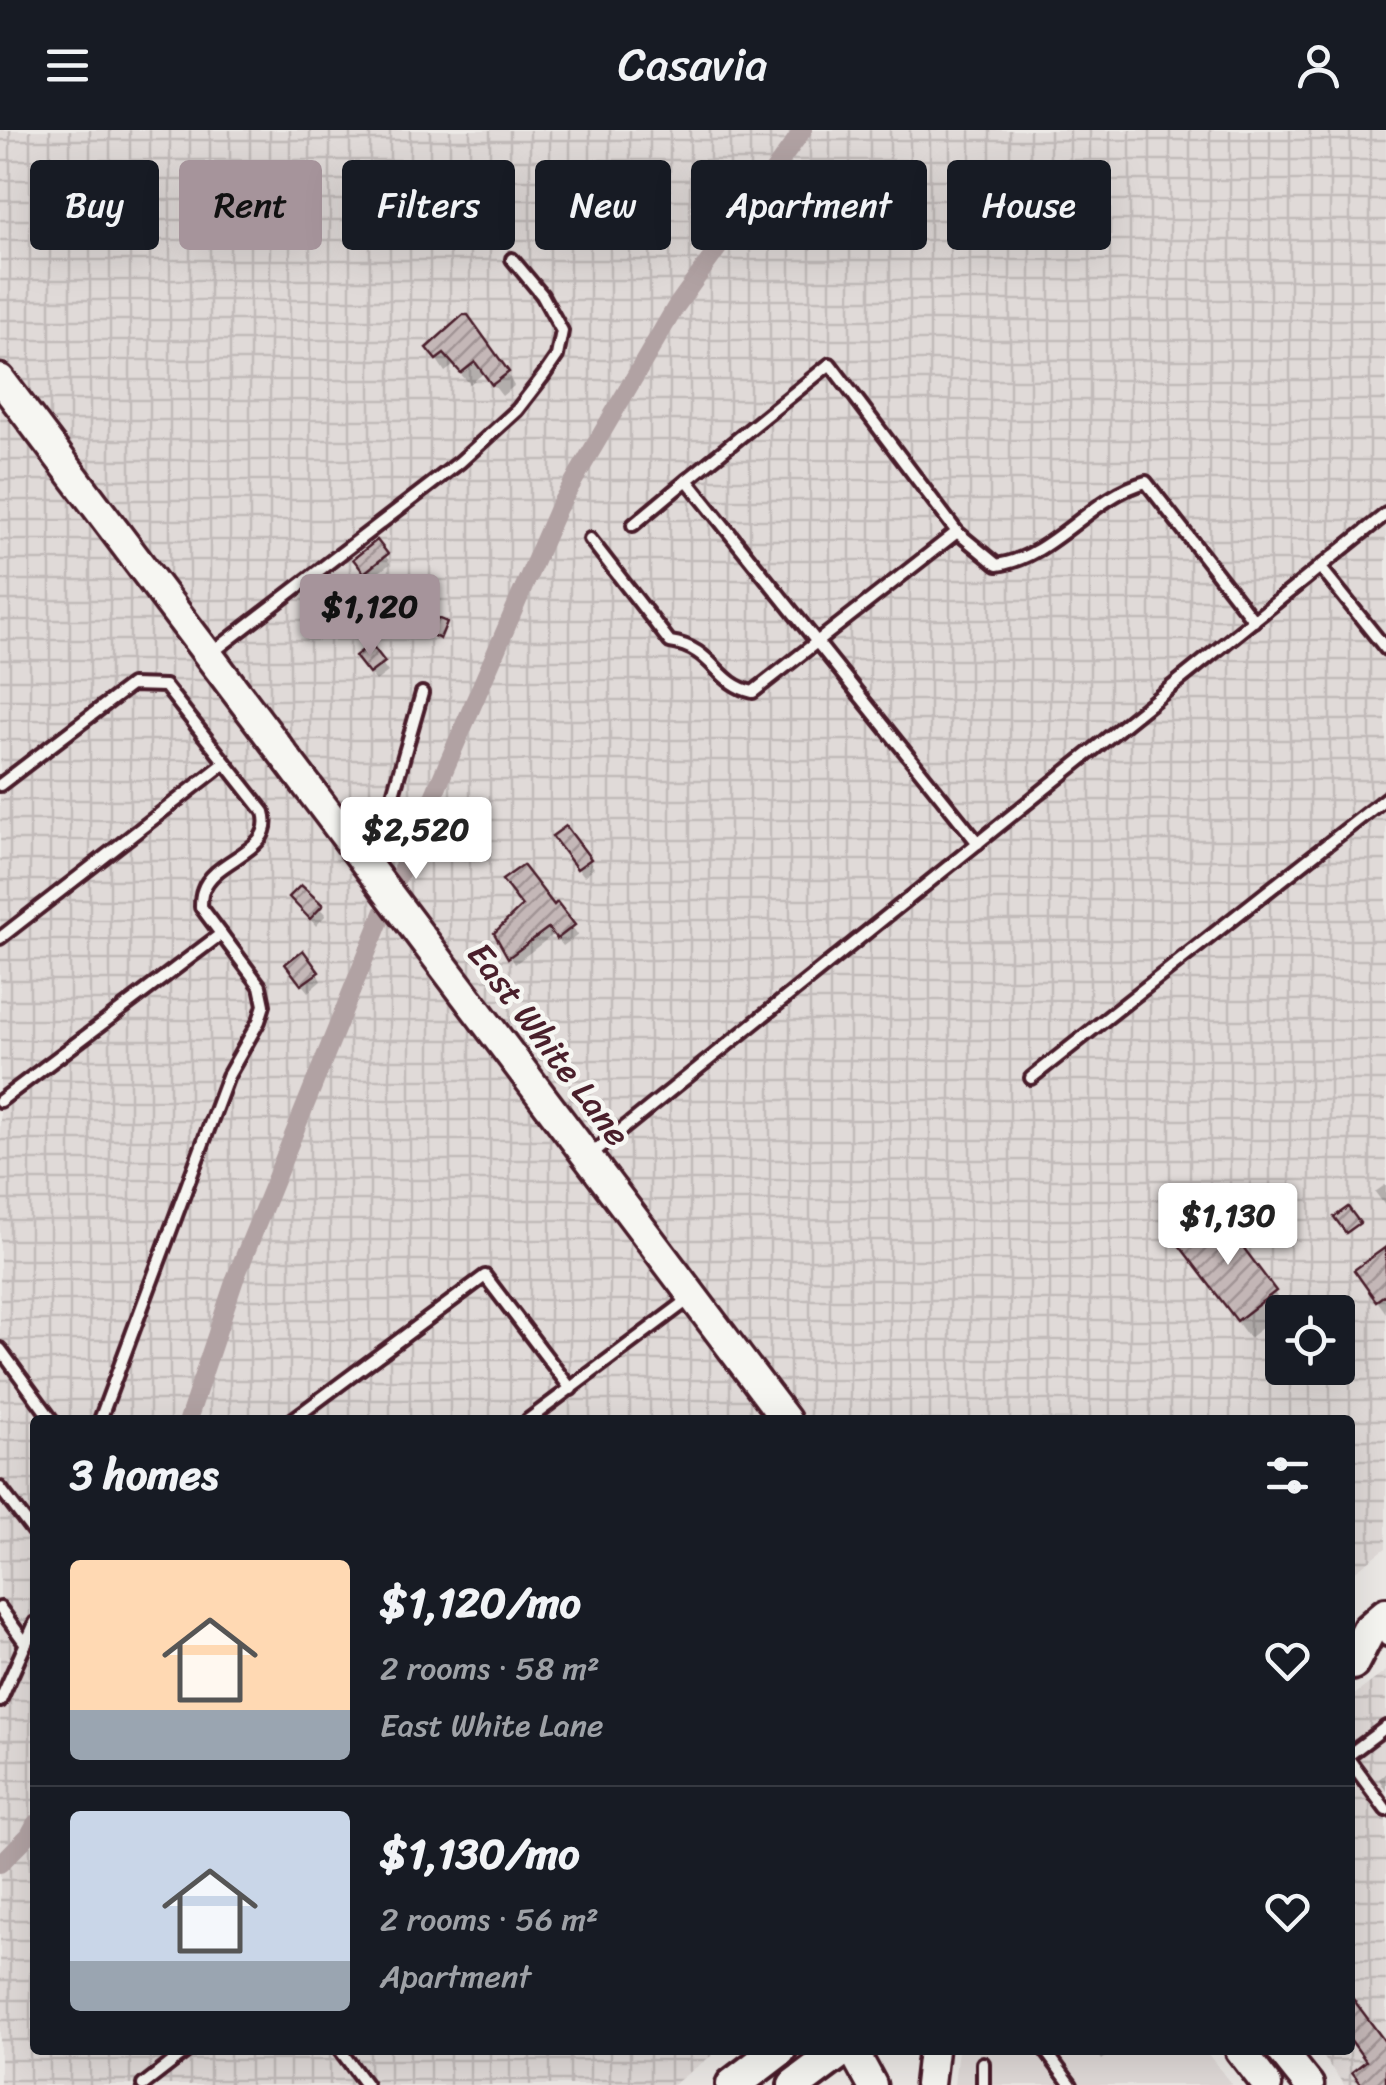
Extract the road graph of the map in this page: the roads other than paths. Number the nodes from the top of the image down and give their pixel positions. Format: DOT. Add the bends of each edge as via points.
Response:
graph roads {
  1 [pos="512,259"];
  2 [pos="0,379"];
  3 [pos="688,480"];
  4 [pos="1386,514"];
  5 [pos="633,525"];
  6 [pos="958,532"];
  7 [pos="590,539"];
  8 [pos="1320,567"];
  9 [pos="1254,621"];
  10 [pos="818,640"];
  11 [pos="1386,649"];
  12 [pos="209,655"];
  13 [pos="422,693"];
  14 [pos="225,762"];
  15 [pos="0,785"];
  16 [pos="1386,798"];
  17 [pos="978,843"];
  18 [pos="360,855"];
  19 [pos="221,934"];
  20 [pos="0,938"];
  21 [pos="1032,1078"];
  22 [pos="0,1101"];
  23 [pos="588,1157"];
  24 [pos="693,1297"];
  25 [pos="0,1350"];
  26 [pos="570,1388"];
  27 [pos="48,1415"];
  28 [pos="102,1415"];
  29 [pos="299,1415"];
  30 [pos="535,1415"];
  31 [pos="782,1415"];
  32 [pos="0,1488"];
  33 [pos="30,1527"];
  34 [pos="1386,1596"];
  35 [pos="0,1608"];
  36 [pos="1355,1618"];
  37 [pos="1386,1632"];
  38 [pos="30,1635"];
  39 [pos="26,1644"];
  40 [pos="1355,1659"];
  41 [pos="0,1702"];
  42 [pos="1386,1726"];
  43 [pos="1355,1754"];
  44 [pos="1355,1765"];
  45 [pos="1386,1810"];
  46 [pos="182,2055"];
  47 [pos="344,2055"];
  48 [pos="772,2055"];
  49 [pos="835,2055"];
  50 [pos="856,2055"];
  51 [pos="932,2055"];
  52 [pos="1049,2055"];
  53 [pos="1244,2055"];
  54 [pos="1285,2055"];
  55 [pos="983,2063"];
  56 [pos="143,2085"];
  57 [pos="366,2085"];
  58 [pos="733,2085"];
  59 [pos="795,2085"];
  60 [pos="872,2085"];
  61 [pos="929,2085"];
  62 [pos="982,2085"];
  63 [pos="1071,2085"];
  64 [pos="1267,2085"];
  65 [pos="1309,2085"];
  1 -- 12 [label="lane" via="562,331 544,376 460,462"];
  2 -- 12 [label="street, East White Lane"];
  3 -- 5 [label="lane"];
  3 -- 6 [label="lane" via="830,364"];
  3 -- 10 [label="lane"];
  4 -- 8 [label="lane"];
  6 -- 9 [label="lane" via="997,565 1020,562 1124,488 1146,482"];
  6 -- 10 [label="lane"];
  7 -- 10 [label="lane" via="670,642 692,645 738,689 754,692"];
  8 -- 9 [label="lane"];
  8 -- 11 [label="lane"];
  9 -- 17 [label="lane"];
  10 -- 17 [label="lane"];
  12 -- 18 [label="street, East White Lane"];
  13 -- 18 [label="lane" via="388,812"];
  14 -- 15 [label="lane" via="165,686 130,685"];
  14 -- 19 [label="lane" via="268,824 263,838 210,878 203,891 201,907"];
  14 -- 20 [label="lane"];
  16 -- 21 [label="lane"];
  17 -- 23 [label="lane"];
  18 -- 23 [label="street, East White Lane"];
  19 -- 22 [label="lane"];
  19 -- 28 [label="lane" via="260,986 264,1005 228,1076"];
  23 -- 24 [label="street, East White Lane"];
  24 -- 26 [label="lane"];
  24 -- 31 [label="street, East White Lane"];
  25 -- 27 [label="lane"];
  26 -- 29 [label="lane" via="485,1276"];
  26 -- 30 [label="lane"];
  32 -- 33 [label="lane"];
  34 -- 36 [label="main road"];
  35 -- 39 [label="lane"];
  37 -- 40 [label="main road"];
  38 -- 39 [label="lane"];
  39 -- 41 [label="lane"];
  42 -- 43 [label="lane"];
  44 -- 45 [label="lane"];
  46 -- 56 [label="lane"];
  47 -- 57 [label="lane"];
  48 -- 58 [label="main road"];
  49 -- 59 [label="main road"];
  50 -- 60 [label="street"];
  51 -- 61 [label="street"];
  52 -- 63 [label="lane"];
  53 -- 64 [label="street"];
  54 -- 65 [label="street"];
  55 -- 62 [label="lane"];
}
